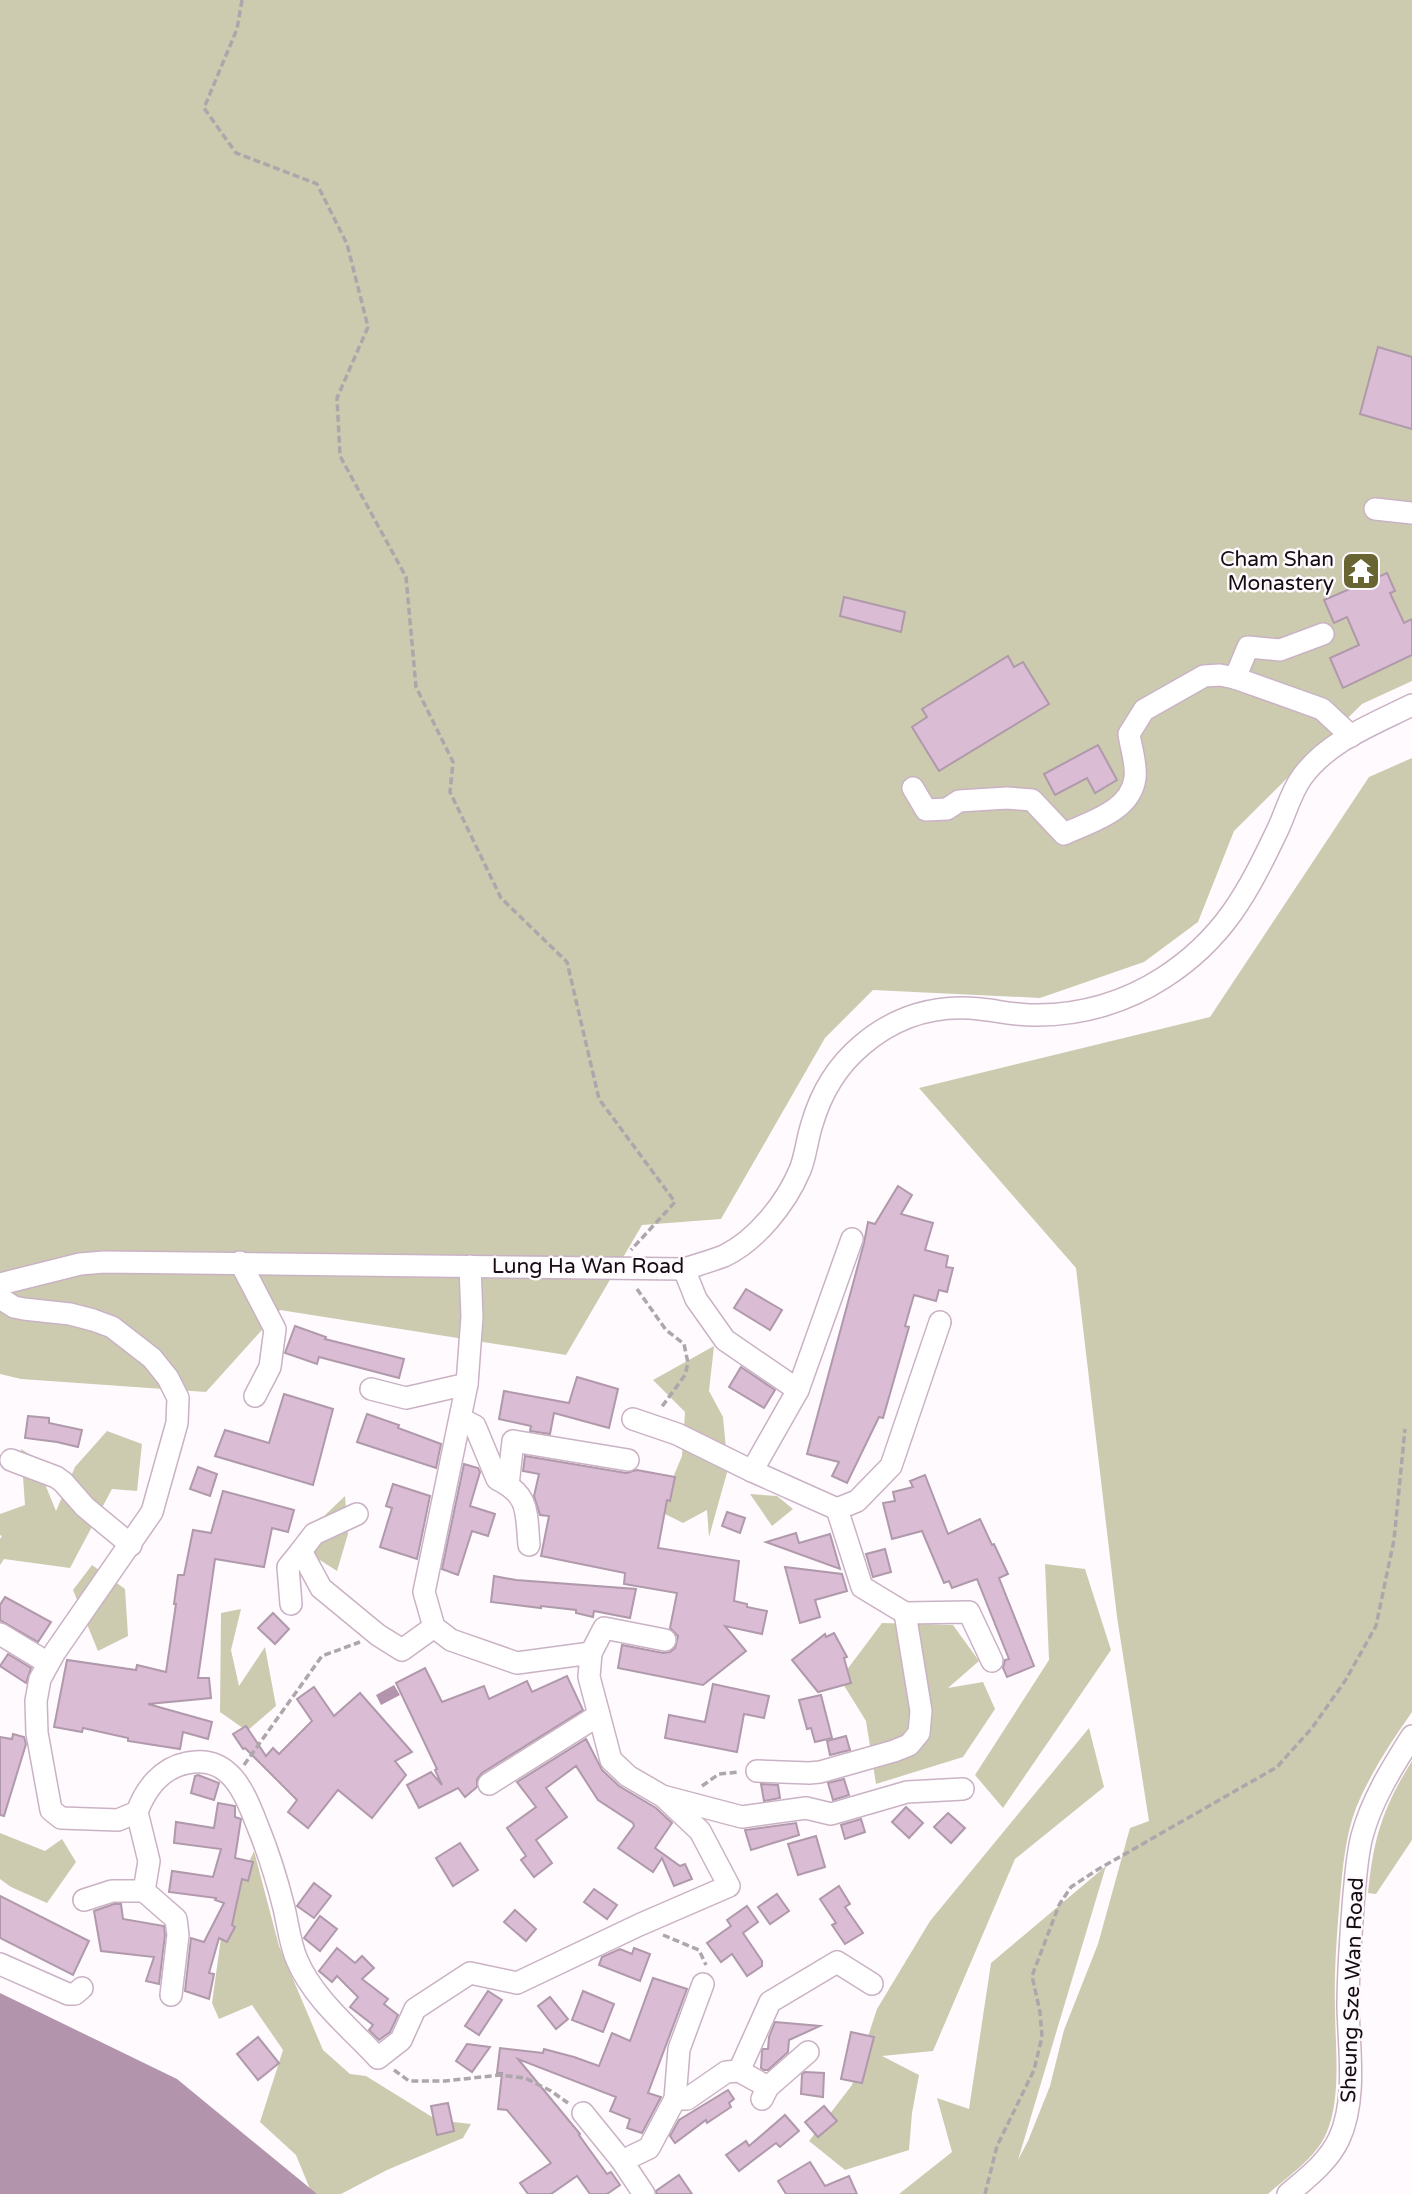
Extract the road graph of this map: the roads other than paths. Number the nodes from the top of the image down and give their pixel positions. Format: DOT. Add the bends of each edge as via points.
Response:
graph roads {
  1 [pos="1375,509"];
  2 [pos="1412,513"];
  3 [pos="1323,634"];
  4 [pos="1235,678"];
  5 [pos="1412,705"];
  6 [pos="1351,736"];
  7 [pos="913,788"];
  8 [pos="852,1239"];
  9 [pos="240,1262"];
  10 [pos="470,1266"];
  11 [pos="684,1269"];
  12 [pos="0,1284"];
  13 [pos="0,1298"];
  14 [pos="940,1322"];
  15 [pos="467,1384"];
  16 [pos="371,1389"];
  17 [pos="798,1390"];
  18 [pos="255,1395"];
  19 [pos="461,1419"];
  20 [pos="633,1419"];
  21 [pos="11,1460"];
  22 [pos="628,1460"];
  23 [pos="752,1471"];
  24 [pos="508,1485"];
  25 [pos="837,1509"];
  26 [pos="357,1514"];
  27 [pos="131,1545"];
  28 [pos="528,1545"];
  29 [pos="301,1550"];
  30 [pos="291,1604"];
  31 [pos="905,1613"];
  32 [pos="434,1627"];
  33 [pos="0,1634"];
  34 [pos="665,1640"];
  35 [pos="592,1653"];
  36 [pos="992,1661"];
  37 [pos="48,1663"];
  38 [pos="599,1715"];
  39 [pos="1412,1736"];
  40 [pos="757,1771"];
  41 [pos="489,1784"];
  42 [pos="963,1788"];
  43 [pos="673,1799"];
  44 [pos="137,1812"];
  45 [pos="144,1891"];
  46 [pos="84,1900"];
  47 [pos="0,1964"];
  48 [pos="703,1984"];
  49 [pos="872,1984"];
  50 [pos="82,1988"];
  51 [pos="171,1995"];
  52 [pos="808,2052"];
  53 [pos="739,2071"];
  54 [pos="675,2099"];
  55 [pos="583,2113"];
  56 [pos="622,2161"];
  57 [pos="644,2194"];
  58 [pos="1288,2194"];
  1 -- 2 [label="street"];
  3 -- 4 [label="street" via="1280,650 1248,647"];
  4 -- 6 [label="street" via="1322,709"];
  4 -- 7 [label="street" via="1204,676 1144,710 1129,734 1136,777 1130,797 1108,814 1064,834 1032,800 960,801 947,809 926,810"];
  5 -- 6 [label="street, Lung Ha Wan Road"];
  6 -- 11 [label="street, Lung Ha Wan Road" via="1301,778 1242,899 1222,928 1194,955 1141,991 1101,1007 1036,1016 944,1008 894,1023 863,1044 831,1080 818,1106 800,1170 779,1206 753,1235 725,1255"];
  8 -- 17 [label="street"];
  9 -- 10 [label="street, Lung Ha Wan Road"];
  9 -- 12 [label="street, Lung Ha Wan Road" via="93,1262"];
  9 -- 18 [label="street" via="275,1329 270,1367"];
  10 -- 11 [label="street, Lung Ha Wan Road"];
  10 -- 15 [label="street"];
  11 -- 17 [label="street" via="696,1299 725,1340"];
  13 -- 27 [label="street" via="14,1307 70,1314 112,1327 152,1358 173,1386 178,1398 177,1423 156,1503"];
  14 -- 25 [label="street" via="891,1466 857,1501"];
  15 -- 16 [label="street" via="406,1398"];
  15 -- 19 [label="street"];
  17 -- 23 [label="street"];
  19 -- 24 [label="street" via="475,1426 497,1479"];
  19 -- 32 [label="street" via="424,1592"];
  20 -- 23 [label="street" via="677,1434"];
  21 -- 27 [label="street" via="56,1476"];
  22 -- 24 [label="street" via="513,1441"];
  23 -- 25 [label="street"];
  24 -- 28 [label="street" via="526,1507"];
  25 -- 31 [label="street" via="862,1587"];
  26 -- 29 [label="street" via="314,1534"];
  27 -- 37 [label="street"];
  29 -- 30 [label="street" via="288,1567"];
  29 -- 32 [label="street" via="321,1588 402,1650"];
  31 -- 36 [label="street" via="969,1612"];
  31 -- 40 [label="street" via="921,1711 919,1733 909,1745 820,1772"];
  32 -- 35 [label="street" via="451,1640 517,1663"];
  33 -- 37 [label="street"];
  34 -- 35 [label="street" via="604,1628"];
  35 -- 38 [label="street" via="589,1677"];
  37 -- 44 [label="street" via="38,1686 36,1717 54,1815 118,1820"];
  38 -- 41 [label="street"];
  38 -- 43 [label="street" via="611,1760 628,1776"];
  39 -- 58 [label="street, Sheung Sze Wan Road" via="1377,1794 1357,1860 1346,2117 1325,2161"];
  42 -- 43 [label="street" via="907,1791 831,1814 806,1808 743,1817"];
  43 -- 44 [label="street" via="699,1831 729,1886 517,1983 470,1973 415,2009 401,2040 378,2058 317,1993 297,1959 273,1866 247,1797 234,1777 204,1761 169,1768 142,1798"];
  44 -- 45 [label="street" via="149,1861"];
  45 -- 46 [label="street" via="111,1891"];
  45 -- 51 [label="street" via="176,1919"];
  47 -- 50 [label="street" via="68,1994"];
  48 -- 54 [label="street" via="679,2049"];
  49 -- 53 [label="street" via="837,1962 770,2002"];
  52 -- 53 [label="street" via="765,2093"];
  53 -- 54 [label="street" via="726,2073 687,2099"];
  54 -- 56 [label="street" via="649,2148"];
  55 -- 56 [label="street"];
  56 -- 57 [label="street"];
}
